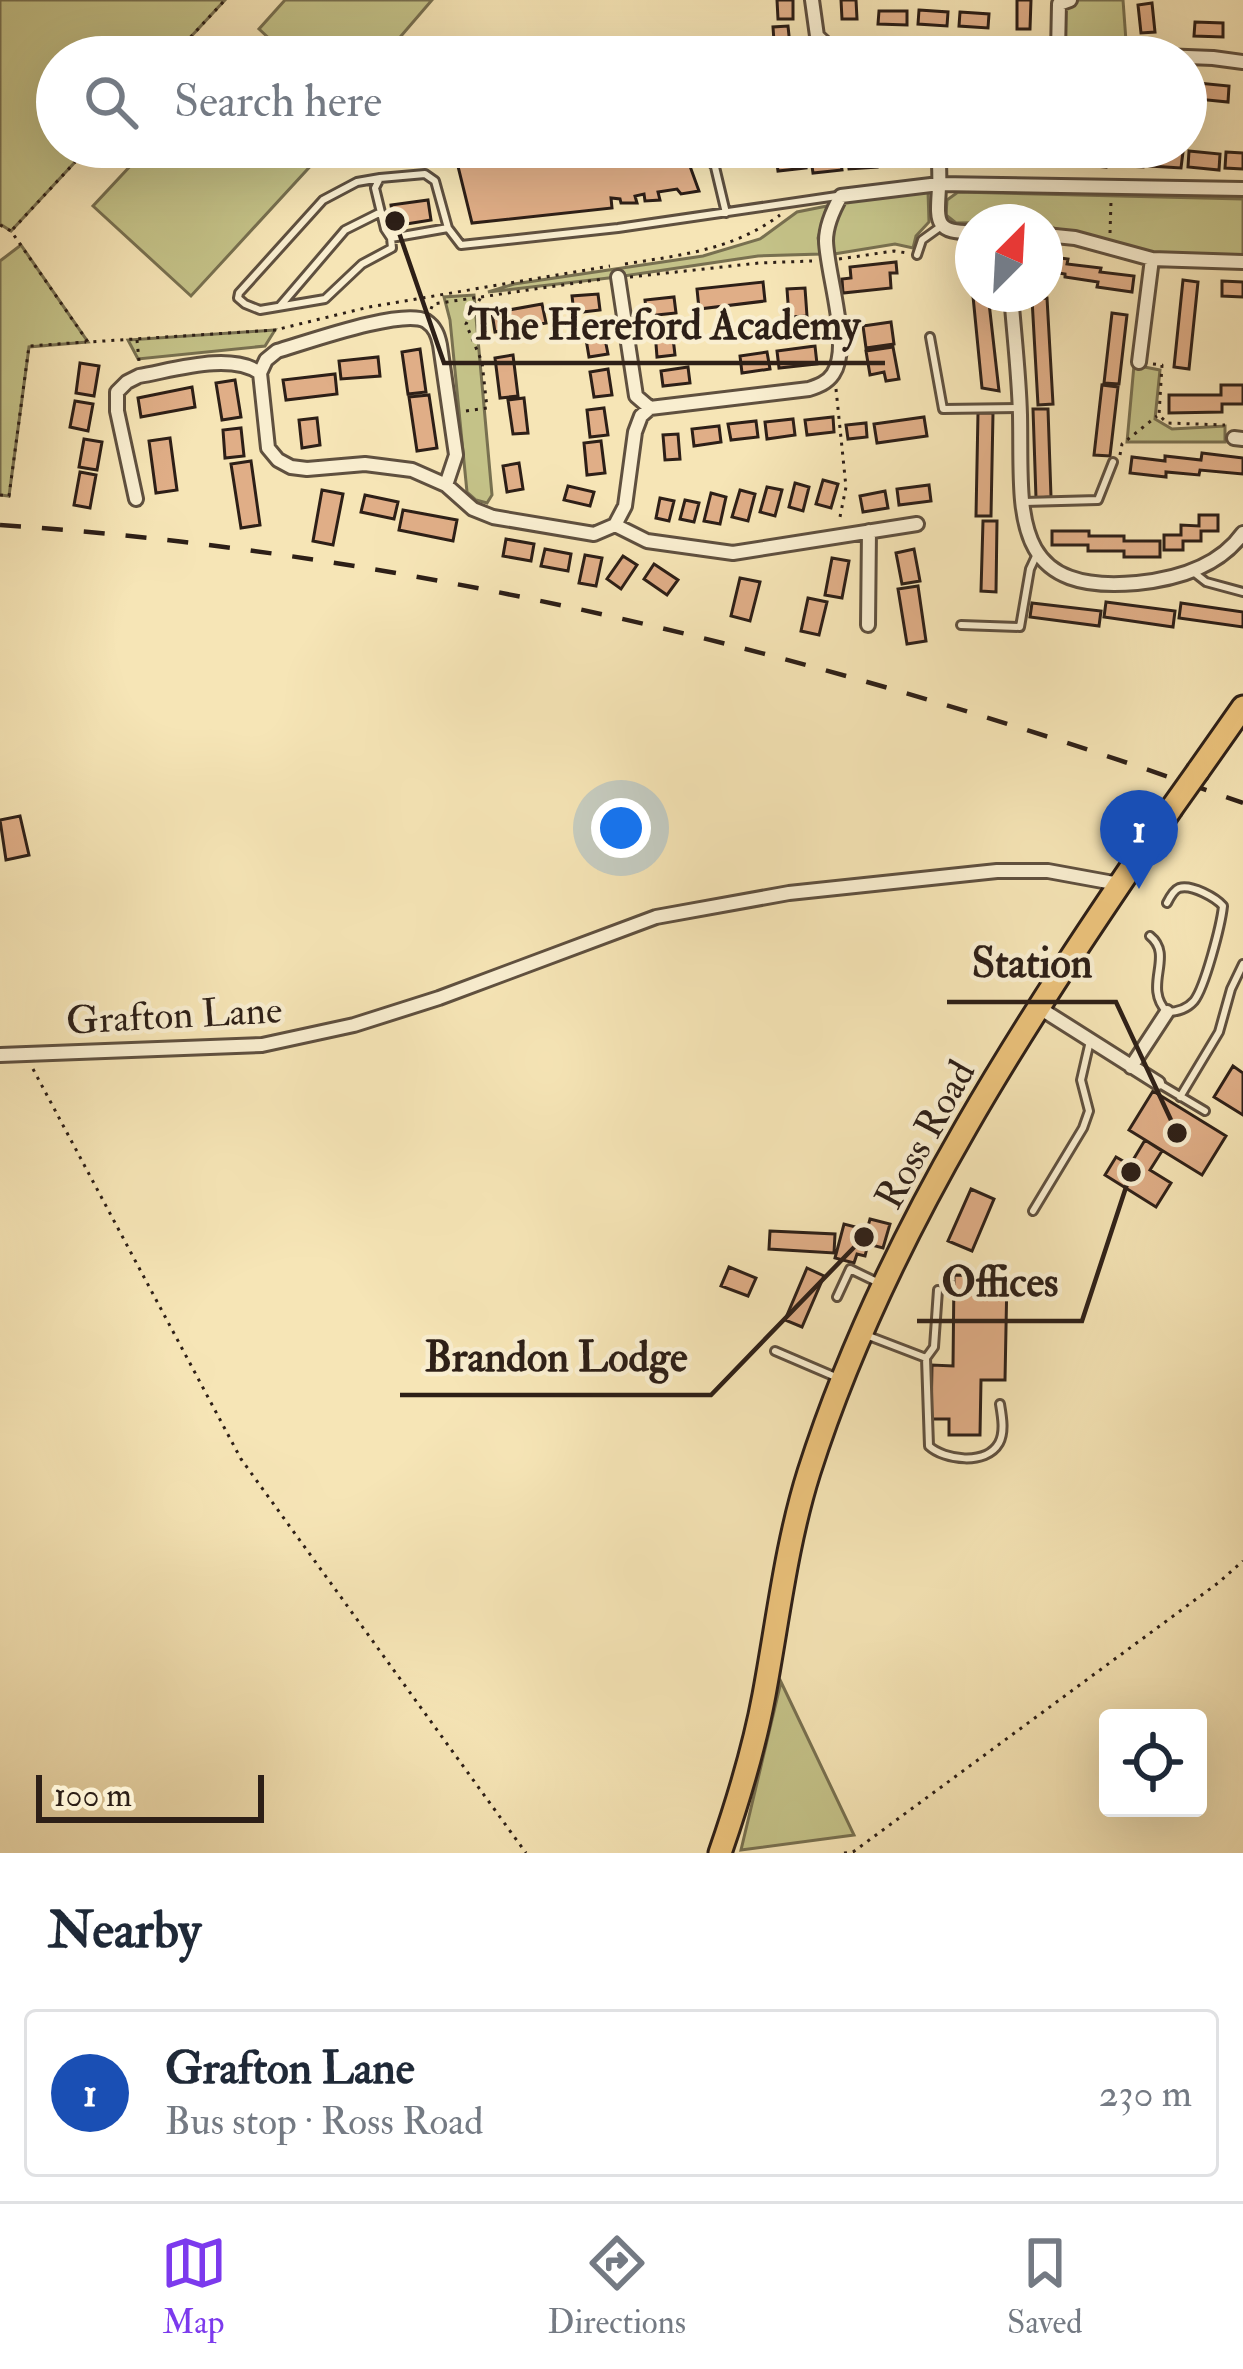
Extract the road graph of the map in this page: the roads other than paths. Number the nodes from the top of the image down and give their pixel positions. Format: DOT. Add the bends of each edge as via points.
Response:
graph roads {
  1 [pos="812,0"];
  2 [pos="1063,1"];
  3 [pos="817,36"];
  4 [pos="1060,36"];
  5 [pos="1207,58"];
  6 [pos="1243,62"];
  7 [pos="714,168"];
  8 [pos="939,168"];
  9 [pos="380,178"];
  10 [pos="939,184"];
  11 [pos="1243,189"];
  12 [pos="841,196"];
  13 [pos="381,212"];
  14 [pos="725,213"];
  15 [pos="942,226"];
  16 [pos="448,228"];
  17 [pos="955,231"];
  18 [pos="1063,237"];
  19 [pos="391,238"];
  20 [pos="917,255"];
  21 [pos="1153,259"];
  22 [pos="1243,262"];
  23 [pos="618,277"];
  24 [pos="279,308"];
  25 [pos="1012,312"];
  26 [pos="930,337"];
  27 [pos="1139,362"];
  28 [pos="260,373"];
  29 [pos="650,408"];
  30 [pos="1020,409"];
  31 [pos="1113,462"];
  32 [pos="446,484"];
  33 [pos="136,499"];
  34 [pos="1020,502"];
  35 [pos="917,524"];
  36 [pos="615,525"];
  37 [pos="869,531"];
  38 [pos="1243,533"];
  39 [pos="1036,554"];
  40 [pos="1192,571"];
  41 [pos="1243,592"];
  42 [pos="868,625"];
  43 [pos="961,626"];
  44 [pos="1243,707"];
  45 [pos="1119,884"];
  46 [pos="1167,903"];
  47 [pos="1150,936"];
  48 [pos="1243,964"];
  49 [pos="1038,1007"];
  50 [pos="1167,1012"];
  51 [pos="1090,1041"];
  52 [pos="0,1055"];
  53 [pos="1131,1066"];
  54 [pos="1158,1084"];
  55 [pos="1180,1096"];
  56 [pos="1205,1111"];
  57 [pos="1033,1211"];
  58 [pos="885,1286"];
  59 [pos="938,1290"];
  60 [pos="837,1298"];
  61 [pos="863,1334"];
  62 [pos="775,1351"];
  63 [pos="926,1358"];
  64 [pos="843,1381"];
  65 [pos="1000,1404"];
  66 [pos="720,1853"];
  1 -- 3 [label="street"];
  2 -- 4 [label="street"];
  5 -- 6 [label="street"];
  7 -- 14 [label="lane"];
  8 -- 10 [label="street"];
  9 -- 13 [label="lane"];
  9 -- 16 [label="lane" via="425,174 435,181"];
  9 -- 24 [label="lane" via="323,200 239,293 253,308"];
  10 -- 11 [label="street"];
  10 -- 12 [label="street"];
  10 -- 15 [label="street"];
  12 -- 14 [label="lane"];
  12 -- 29 [label="street" via="826,238 839,339 834,373 809,389"];
  13 -- 19 [label="lane"];
  13 -- 24 [label="lane" via="345,230"];
  14 -- 16 [label="lane" via="461,245"];
  15 -- 17 [label="street"];
  15 -- 20 [label="lane" via="922,240"];
  16 -- 19 [label="lane"];
  18 -- 21 [label="street"];
  19 -- 24 [label="lane" via="392,248 325,299"];
  21 -- 22 [label="street"];
  21 -- 27 [label="street"];
  23 -- 29 [label="street" via="636,397"];
  25 -- 30 [label="street"];
  26 -- 30 [label="lane" via="943,410"];
  28 -- 32 [label="street" via="268,448 278,460 307,469 384,464"];
  28 -- 32 [label="street" via="277,351 388,320 426,321 436,331 456,455"];
  28 -- 33 [label="street" via="229,362 139,376 117,392"];
  29 -- 36 [label="street" via="635,432"];
  30 -- 34 [label="street"];
  31 -- 34 [label="lane" via="1098,500"];
  32 -- 36 [label="street" via="493,517 594,534"];
  34 -- 39 [label="street"];
  35 -- 37 [label="street"];
  36 -- 37 [label="street" via="647,541 733,553"];
  37 -- 42 [label="street"];
  38 -- 40 [label="street"];
  39 -- 40 [label="street" via="1064,576 1092,583"];
  39 -- 43 [label="lane" via="1020,627"];
  40 -- 41 [label="lane"];
  44 -- 45 [label="highway, Ross Road, bridge"];
  45 -- 49 [label="highway, Ross Road"];
  45 -- 52 [label="street, Grafton Lane" via="997,871 789,893 656,917 439,998 262,1045"];
  46 -- 50 [label="lane" via="1186,888 1223,906 1196,996"];
  47 -- 50 [label="lane" via="1161,950 1157,994"];
  48 -- 55 [label="lane" via="1219,1032"];
  49 -- 51 [label="street"];
  49 -- 58 [label="highway, Ross Road"];
  50 -- 53 [label="street"];
  51 -- 53 [label="street"];
  51 -- 57 [label="lane" via="1081,1080 1089,1111"];
  53 -- 54 [label="street"];
  54 -- 55 [label="lane"];
  55 -- 56 [label="lane"];
  58 -- 60 [label="lane" via="850,1269"];
  58 -- 61 [label="highway, Ross Road"];
  59 -- 63 [label="lane"];
  61 -- 63 [label="lane"];
  61 -- 64 [label="highway, Ross Road"];
  62 -- 64 [label="lane"];
  63 -- 65 [label="lane" via="926,1439 933,1452 992,1452 1002,1433"];
  64 -- 66 [label="highway, Ross Road" via="793,1530 754,1741"];
}
